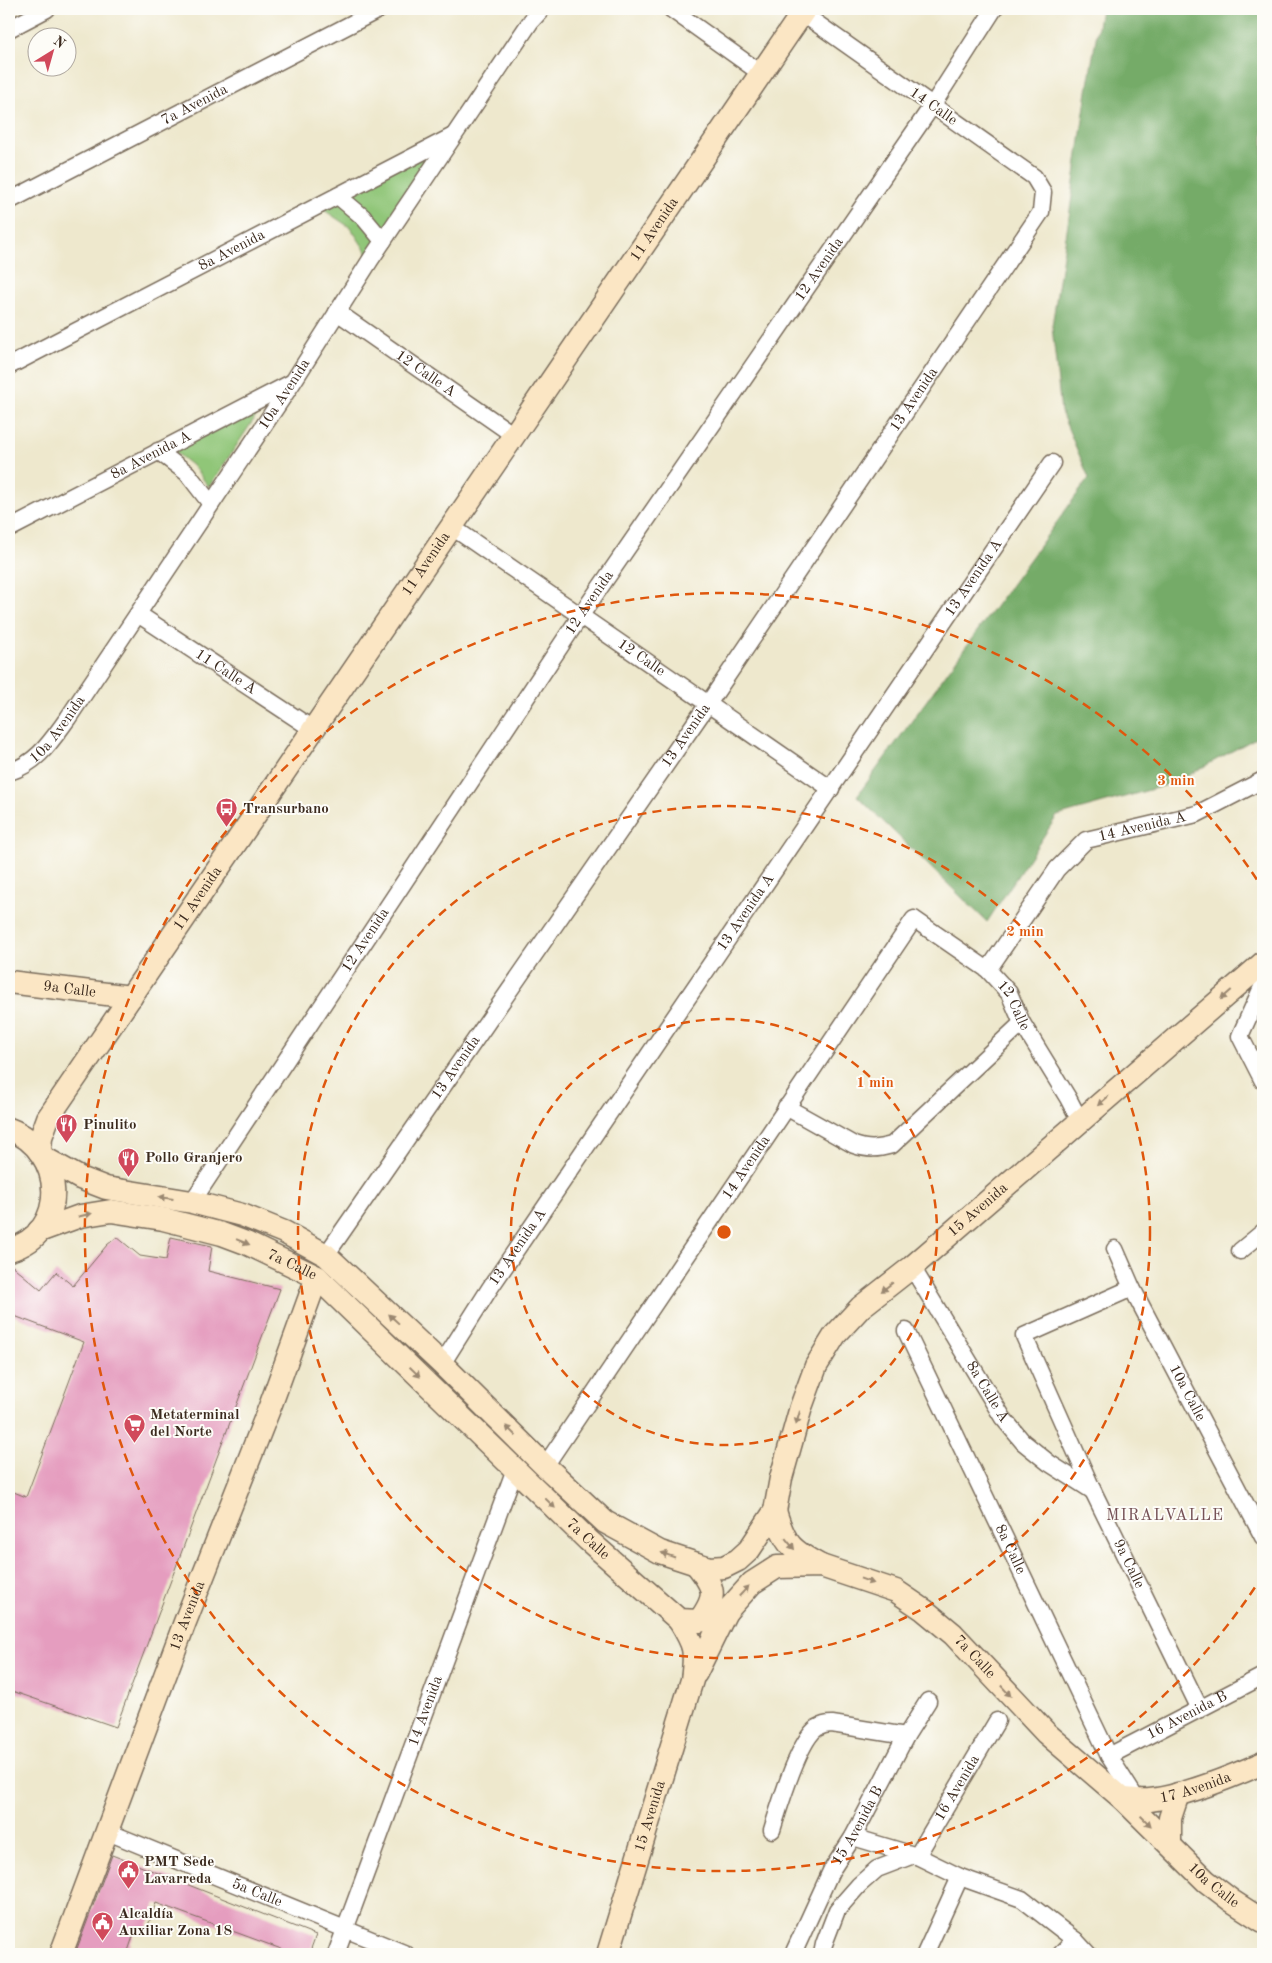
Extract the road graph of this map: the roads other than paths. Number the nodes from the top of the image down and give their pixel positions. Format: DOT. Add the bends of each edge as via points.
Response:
graph roads {
  1 [pos="47,9"];
  2 [pos="542,9"];
  3 [pos="671,9"];
  4 [pos="994,9"];
  5 [pos="374,10"];
  6 [pos="803,11"];
  7 [pos="9,29"];
  8 [pos="762,74"];
  9 [pos="932,106"];
  10 [pos="454,135"];
  11 [pos="338,196"];
  12 [pos="9,201"];
  13 [pos="1041,212"];
  14 [pos="383,241"];
  15 [pos="336,312"];
  16 [pos="9,366"];
  17 [pos="293,382"];
  18 [pos="515,436"];
  19 [pos="158,451"];
  20 [pos="1052,463"];
  21 [pos="211,504"];
  22 [pos="452,527"];
  23 [pos="9,529"];
  24 [pos="138,614"];
  25 [pos="581,615"];
  26 [pos="708,704"];
  27 [pos="314,730"];
  28 [pos="13,771"];
  29 [pos="1263,780"];
  30 [pos="831,789"];
  31 [pos="914,919"];
  32 [pos="1263,963"];
  33 [pos="988,970"];
  34 [pos="9,982"];
  35 [pos="1263,985"];
  36 [pos="132,996"];
  37 [pos="1022,1023"];
  38 [pos="1263,1080"];
  39 [pos="786,1107"];
  40 [pos="48,1118"];
  41 [pos="1080,1121"];
  42 [pos="16,1132"];
  43 [pos="43,1155"];
  44 [pos="192,1202"];
  45 [pos="39,1231"];
  46 [pos="1263,1232"];
  47 [pos="1115,1248"];
  48 [pos="9,1250"];
  49 [pos="1240,1251"];
  50 [pos="326,1256"];
  51 [pos="912,1267"];
  52 [pos="317,1277"];
  53 [pos="1132,1288"];
  54 [pos="906,1331"];
  55 [pos="442,1364"];
  56 [pos="545,1466"];
  57 [pos="516,1469"];
  58 [pos="1093,1492"];
  59 [pos="775,1510"];
  60 [pos="1263,1537"];
  61 [pos="696,1564"];
  62 [pos="821,1566"];
  63 [pos="726,1612"];
  64 [pos="689,1620"];
  65 [pos="1263,1676"];
  66 [pos="692,1680"];
  67 [pos="928,1701"];
  68 [pos="1200,1709"];
  69 [pos="997,1721"];
  70 [pos="906,1736"];
  71 [pos="1113,1762"];
  72 [pos="1263,1763"];
  73 [pos="1178,1794"];
  74 [pos="1130,1799"];
  75 [pos="772,1830"];
  76 [pos="108,1832"];
  77 [pos="853,1837"];
  78 [pos="1170,1844"];
  79 [pos="914,1856"];
  80 [pos="960,1877"];
  81 [pos="1263,1921"];
  82 [pos="345,1928"];
  83 [pos="1075,1940"];
  84 [pos="61,1954"];
  85 [pos="336,1954"];
  86 [pos="406,1954"];
  87 [pos="608,1954"];
  88 [pos="793,1954"];
  89 [pos="822,1954"];
  90 [pos="925,1954"];
  91 [pos="1061,1954"];
  92 [pos="1088,1954"];
  1 -- 7 [label="street"];
  2 -- 10 [label="street, 10a Avenida"];
  3 -- 8 [label="street"];
  4 -- 9 [label="street, 12 Avenida"];
  5 -- 12 [label="street, 7a Avenida"];
  6 -- 8 [label="main road, 11 Avenida"];
  6 -- 9 [label="street, 14 Calle"];
  8 -- 18 [label="main road, 11 Avenida"];
  9 -- 13 [label="street, 14 Calle" via="1034,177 1043,192"];
  9 -- 25 [label="street, 12 Avenida"];
  10 -- 11 [label="street, 8a Avenida"];
  10 -- 14 [label="street, 10a Avenida"];
  11 -- 14 [label="street" via="363,217"];
  11 -- 16 [label="street, 8a Avenida"];
  13 -- 26 [label="street, 13 Avenida"];
  14 -- 15 [label="street, 10a Avenida"];
  15 -- 17 [label="street, 10a Avenida"];
  15 -- 18 [label="street, 12 Calle A"];
  17 -- 19 [label="street, 8a Avenida A"];
  17 -- 21 [label="street, 10a Avenida"];
  18 -- 22 [label="main road, 11 Avenida"];
  19 -- 21 [label="street" via="187,473"];
  19 -- 23 [label="street, 8a Avenida A"];
  20 -- 30 [label="street, 13 Avenida A"];
  21 -- 24 [label="street, 10a Avenida"];
  22 -- 25 [label="street, 12 Calle"];
  22 -- 27 [label="main road, 11 Avenida"];
  24 -- 27 [label="street, 11 Calle A"];
  24 -- 28 [label="street, 10a Avenida" via="45,750"];
  25 -- 26 [label="street, 12 Calle"];
  25 -- 44 [label="street, 12 Avenida"];
  26 -- 30 [label="street, 12 Calle"];
  26 -- 50 [label="street, 13 Avenida"];
  27 -- 36 [label="main road, 11 Avenida"];
  29 -- 33 [label="street, 14 Avenida A" via="1197,814 1086,840 1057,869"];
  30 -- 55 [label="street, 13 Avenida A" via="490,1288"];
  31 -- 33 [label="street, 12 Calle"];
  31 -- 39 [label="street, 14 Avenida"];
  32 -- 41 [label="main road, 15 Avenida, one-way"];
  33 -- 37 [label="street, 12 Calle" via="1009,993"];
  34 -- 36 [label="main road, 9a Calle"];
  35 -- 38 [label="street" via="1240,1036"];
  36 -- 40 [label="main road, 11 Avenida"];
  37 -- 39 [label="street" via="892,1145 876,1150 854,1145"];
  37 -- 41 [label="street, 12 Calle"];
  39 -- 56 [label="street, 14 Avenida"];
  40 -- 42 [label="main road, 11 Avenida"];
  40 -- 43 [label="main road, 11 Avenida" via="41,1137"];
  41 -- 51 [label="main road, 15 Avenida"];
  42 -- 43 [label="main road" via="32,1141"];
  44 -- 43 [label="main road, 7a Calle, one-way" via="106,1188 80,1178"];
  43 -- 45 [label="main road" via="53,1177 54,1196"];
  44 -- 50 [label="main road, 7a Calle" via="264,1223"];
  45 -- 48 [label="main road, 7a Calle"];
  45 -- 52 [label="main road, 7a Calle, one-way" via="80,1216 111,1211 163,1219 246,1243"];
  46 -- 49 [label="street"];
  47 -- 53 [label="street, 10a Calle"];
  55 -- 50 [label="main road, 7a Calle, one-way"];
  51 -- 58 [label="street, 8a Calle A" via="1003,1418 1023,1442 1049,1464"];
  51 -- 59 [label="main road, 15 Avenida, one-way" via="861,1307 835,1335 816,1366 786,1460"];
  52 -- 57 [label="main road, 7a Calle, one-way"];
  52 -- 76 [label="main road, 13 Avenida"];
  53 -- 58 [label="street, 9a Calle" via="1024,1336"];
  53 -- 60 [label="street, 10a Calle"];
  54 -- 71 [label="street, 8a Calle"];
  56 -- 55 [label="main road, 7a Calle, one-way"];
  61 -- 56 [label="main road, 7a Calle, one-way" via="660,1552 605,1522"];
  57 -- 64 [label="main road, 7a Calle, one-way" via="616,1566"];
  57 -- 82 [label="street, 14 Avenida"];
  58 -- 68 [label="street, 9a Calle"];
  59 -- 61 [label="main road, 7a Calle" via="749,1550 738,1560 709,1568"];
  59 -- 62 [label="main road, one-way" via="782,1535 798,1554"];
  61 -- 64 [label="main road" via="713,1592 711,1606"];
  63 -- 62 [label="main road, 7a Calle, one-way" via="752,1583 777,1567"];
  62 -- 74 [label="main road, 7a Calle, one-way" via="896,1592 924,1610 953,1634 1046,1733"];
  63 -- 64 [label="main road, 7a Calle" via="712,1618"];
  63 -- 66 [label="main road, 15 Avenida"];
  64 -- 66 [label="main road, 15 Avenida" via="696,1656"];
  65 -- 68 [label="street, 16 Avenida B"];
  66 -- 87 [label="main road, 15 Avenida"];
  67 -- 70 [label="street, 15 Avenida B"];
  68 -- 71 [label="street, 16 Avenida B"];
  69 -- 79 [label="street, 16 Avenida"];
  70 -- 75 [label="street" via="832,1724 816,1728 806,1741 787,1781"];
  70 -- 77 [label="street, 15 Avenida B"];
  71 -- 74 [label="street, 8a Calle"];
  72 -- 73 [label="main road, 17 Avenida" via="1235,1776"];
  73 -- 74 [label="main road, 17 Avenida" via="1149,1800"];
  73 -- 78 [label="main road" via="1170,1818"];
  74 -- 78 [label="main road, 10a Calle, one-way"];
  76 -- 82 [label="street, 5a Calle"];
  76 -- 84 [label="main road, 13 Avenida"];
  77 -- 79 [label="street"];
  77 -- 88 [label="street, 15 Avenida B" via="831,1871"];
  78 -- 81 [label="main road, 10a Calle" via="1206,1881"];
  79 -- 80 [label="street"];
  79 -- 89 [label="street" via="877,1869 859,1886 837,1910"];
  80 -- 83 [label="street" via="1022,1899"];
  80 -- 90 [label="street"];
  82 -- 85 [label="street, 14 Avenida"];
  82 -- 86 [label="street, 5a Calle"];
  83 -- 91 [label="street"];
  83 -- 92 [label="street"];
}
